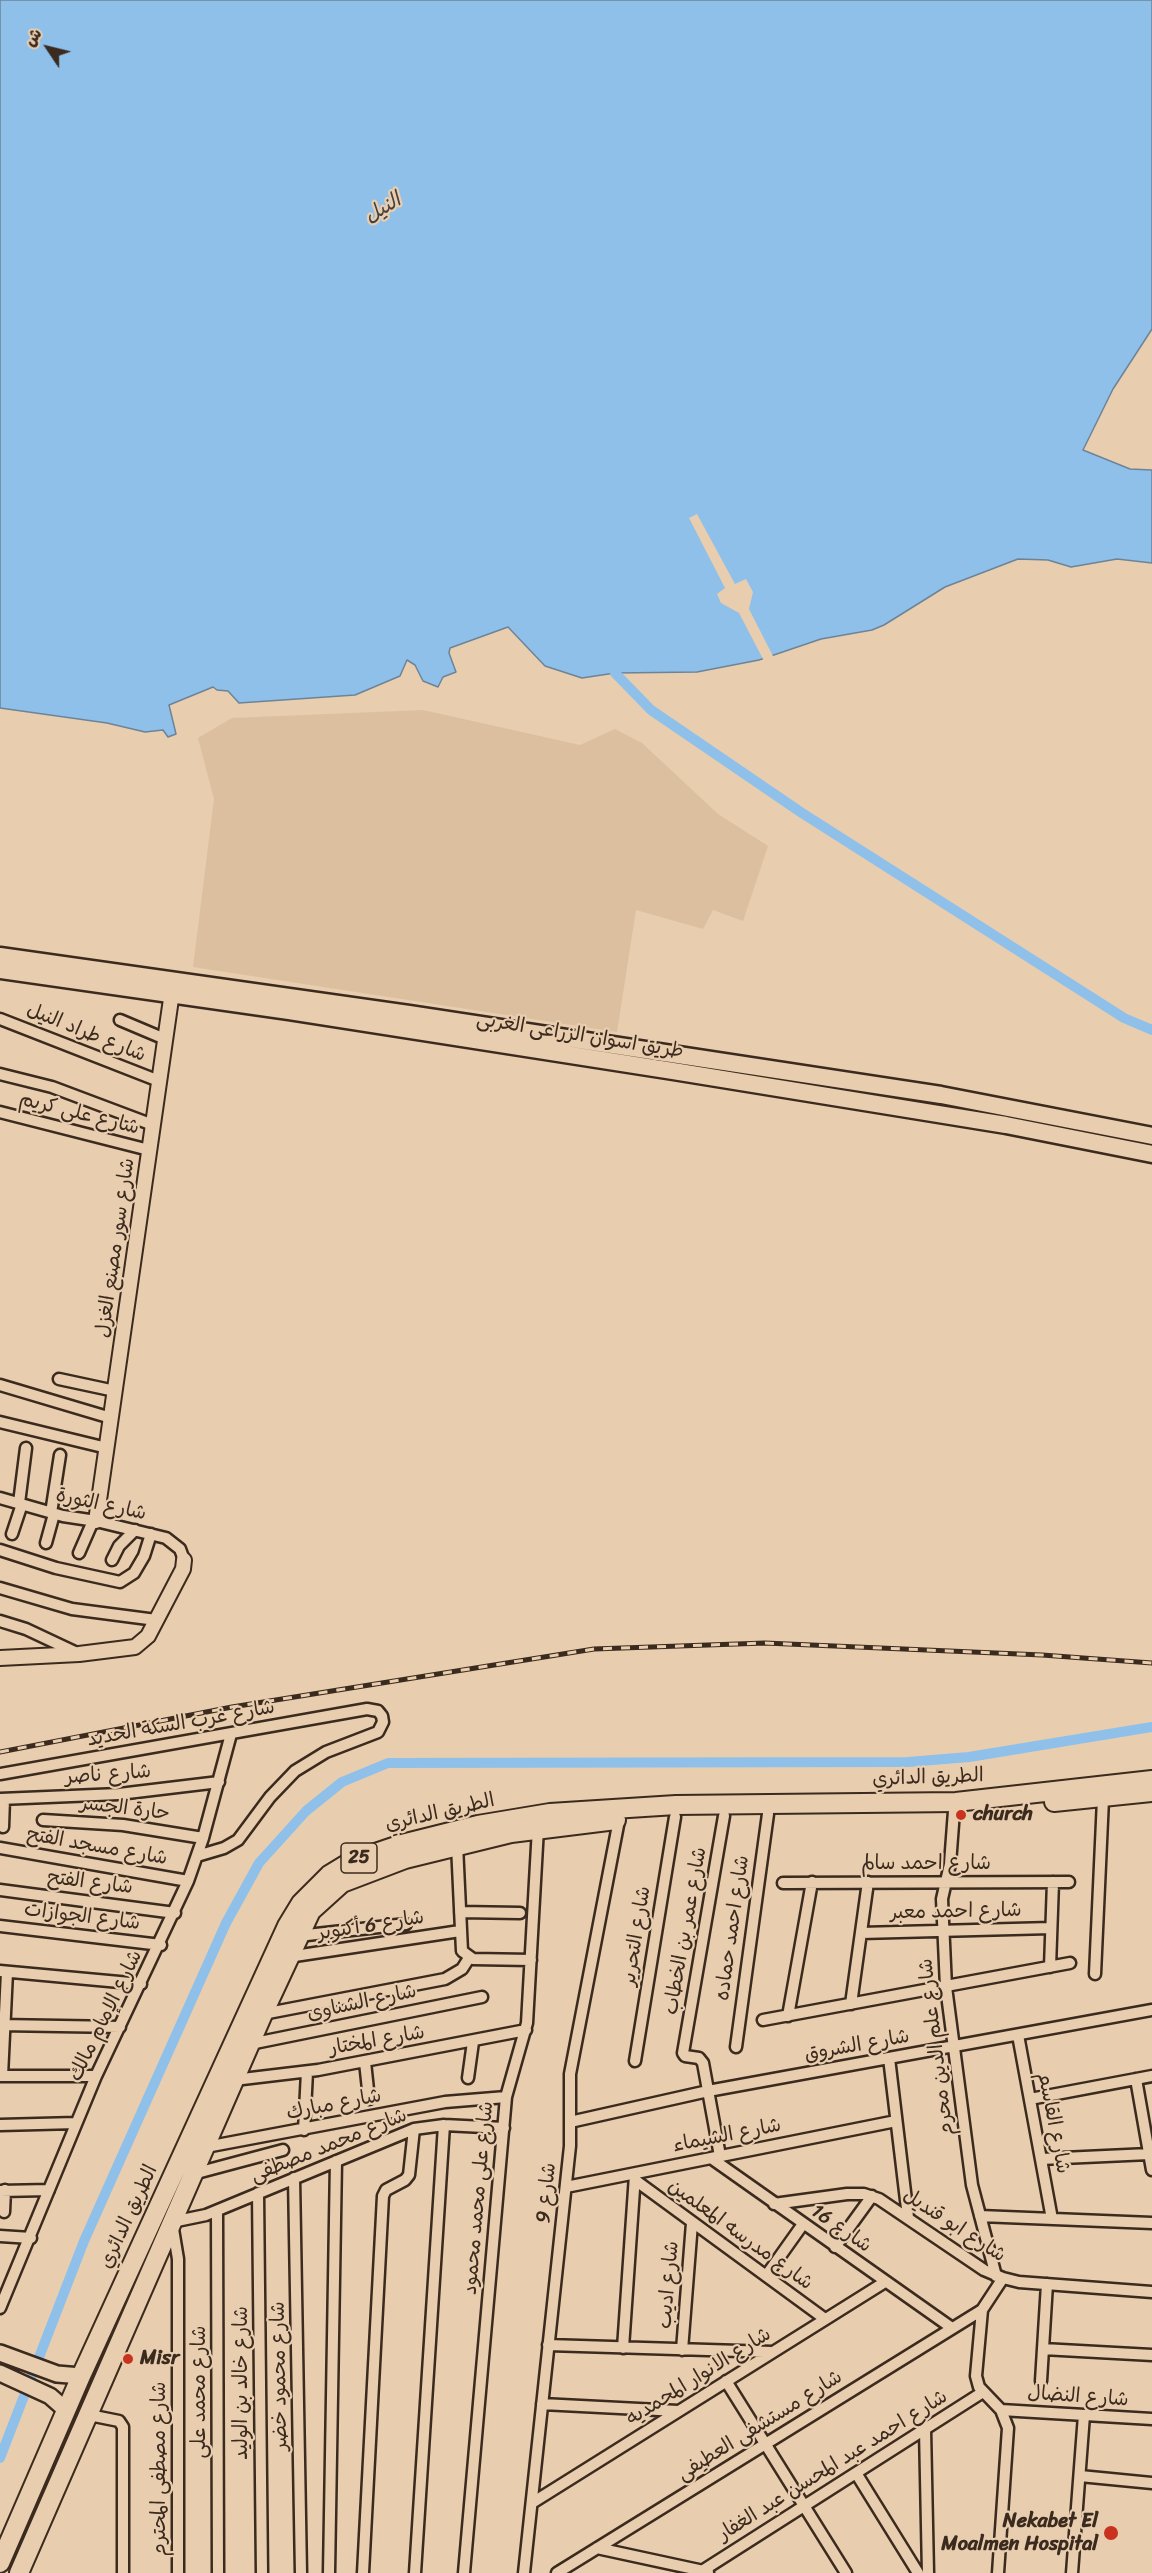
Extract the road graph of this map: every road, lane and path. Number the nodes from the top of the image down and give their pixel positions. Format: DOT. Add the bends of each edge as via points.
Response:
graph roads {
  1 [pos="0,956"];
  2 [pos="0,970"];
  3 [pos="173,988"];
  4 [pos="0,1019"];
  5 [pos="120,1020"];
  6 [pos="408,1022"];
  7 [pos="165,1039"];
  8 [pos="0,1074"];
  9 [pos="159,1081"];
  10 [pos="1008,1106"];
  11 [pos="0,1112"];
  12 [pos="153,1125"];
  13 [pos="1006,1125"];
  14 [pos="1152,1136"];
  15 [pos="149,1150"];
  16 [pos="1152,1154"];
  17 [pos="59,1380"];
  18 [pos="0,1385"];
  19 [pos="115,1391"];
  20 [pos="111,1419"];
  21 [pos="0,1422"];
  22 [pos="26,1448"];
  23 [pos="107,1448"];
  24 [pos="60,1455"];
  25 [pos="0,1498"];
  26 [pos="21,1504"];
  27 [pos="53,1514"];
  28 [pos="94,1521"];
  29 [pos="135,1530"];
  30 [pos="12,1534"];
  31 [pos="151,1534"];
  32 [pos="46,1543"];
  33 [pos="0,1550"];
  34 [pos="79,1553"];
  35 [pos="112,1560"];
  36 [pos="184,1560"];
  37 [pos="0,1588"];
  38 [pos="156,1620"];
  39 [pos="0,1621"];
  40 [pos="79,1654"];
  41 [pos="0,1658"];
  42 [pos="231,1734"];
  43 [pos="0,1773"];
  44 [pos="1152,1780"];
  45 [pos="219,1782"];
  46 [pos="1125,1789"];
  47 [pos="1152,1792"];
  48 [pos="1098,1794"];
  49 [pos="2,1799"];
  50 [pos="954,1811"];
  51 [pos="768,1814"];
  52 [pos="724,1816"];
  53 [pos="675,1817"];
  54 [pos="43,1820"];
  55 [pos="619,1820"];
  56 [pos="3,1827"];
  57 [pos="537,1828"];
  58 [pos="203,1838"];
  59 [pos="457,1845"];
  60 [pos="0,1848"];
  61 [pos="197,1856"];
  62 [pos="188,1881"];
  63 [pos="946,1881"];
  64 [pos="783,1882"];
  65 [pos="812,1882"];
  66 [pos="868,1882"];
  67 [pos="1053,1882"];
  68 [pos="1069,1882"];
  69 [pos="0,1890"];
  70 [pos="175,1912"];
  71 [pos="460,1912"];
  72 [pos="520,1913"];
  73 [pos="406,1924"];
  74 [pos="0,1926"];
  75 [pos="943,1929"];
  76 [pos="1051,1929"];
  77 [pos="460,1931"];
  78 [pos="861,1933"];
  79 [pos="297,1936"];
  80 [pos="160,1945"];
  81 [pos="288,1957"];
  82 [pos="469,1958"];
  83 [pos="531,1960"];
  84 [pos="1070,1962"];
  85 [pos="1050,1966"];
  86 [pos="3,1971"];
  87 [pos="1095,1974"];
  88 [pos="141,1984"];
  89 [pos="946,1987"];
  90 [pos="482,1996"];
  91 [pos="851,2004"];
  92 [pos="1152,2010"];
  93 [pos="263,2014"];
  94 [pos="788,2016"];
  95 [pos="763,2020"];
  96 [pos="2,2026"];
  97 [pos="120,2027"];
  98 [pos="526,2030"];
  99 [pos="1018,2035"];
  100 [pos="473,2042"];
  101 [pos="250,2044"];
  102 [pos="954,2046"];
  103 [pos="736,2047"];
  104 [pos="889,2058"];
  105 [pos="635,2061"];
  106 [pos="365,2062"];
  107 [pos="307,2072"];
  108 [pos="1,2076"];
  109 [pos="96,2076"];
  110 [pos="1152,2076"];
  111 [pos="468,2078"];
  112 [pos="1136,2079"];
  113 [pos="234,2080"];
  114 [pos="708,2091"];
  115 [pos="506,2097"];
  116 [pos="1030,2098"];
  117 [pos="369,2099"];
  118 [pos="213,2108"];
  119 [pos="896,2121"];
  120 [pos="570,2122"];
  121 [pos="76,2123"];
  122 [pos="444,2125"];
  123 [pos="0,2126"];
  124 [pos="504,2128"];
  125 [pos="414,2129"];
  126 [pos="304,2130"];
  127 [pos="206,2147"];
  128 [pos="283,2150"];
  129 [pos="1149,2154"];
  130 [pos="716,2157"];
  131 [pos="1041,2159"];
  132 [pos="336,2161"];
  133 [pos="1152,2170"];
  134 [pos="193,2174"];
  135 [pos="635,2177"];
  136 [pos="294,2178"];
  137 [pos="566,2187"];
  138 [pos="49,2190"];
  139 [pos="3,2191"];
  140 [pos="258,2193"];
  141 [pos="872,2196"];
  142 [pos="774,2204"];
  143 [pos="217,2211"];
  144 [pos="4,2212"];
  145 [pos="980,2216"];
  146 [pos="908,2217"];
  147 [pos="1052,2219"];
  148 [pos="172,2222"];
  149 [pos="692,2223"];
  150 [pos="1152,2223"];
  151 [pos="803,2224"];
  152 [pos="0,2236"];
  153 [pos="31,2238"];
  154 [pos="835,2247"];
  155 [pos="766,2276"];
  156 [pos="999,2277"];
  157 [pos="0,2278"];
  158 [pos="13,2280"];
  159 [pos="885,2282"];
  160 [pos="1047,2284"];
  161 [pos="1152,2292"];
  162 [pos="0,2308"];
  163 [pos="982,2310"];
  164 [pos="825,2319"];
  165 [pos="952,2328"];
  166 [pos="548,2345"];
  167 [pos="622,2348"];
  168 [pos="1043,2349"];
  169 [pos="682,2350"];
  170 [pos="772,2352"];
  171 [pos="7,2354"];
  172 [pos="1152,2355"];
  173 [pos="3,2374"];
  174 [pos="81,2376"];
  175 [pos="726,2381"];
  176 [pos="1041,2381"];
  177 [pos="983,2392"];
  178 [pos="542,2404"];
  179 [pos="66,2410"];
  180 [pos="1001,2410"];
  181 [pos="678,2411"];
  182 [pos="89,2415"];
  183 [pos="1084,2415"];
  184 [pos="1152,2420"];
  185 [pos="925,2429"];
  186 [pos="766,2443"];
  187 [pos="856,2473"];
  188 [pos="1080,2476"];
  189 [pos="1152,2483"];
  190 [pos="532,2503"];
  191 [pos="806,2505"];
  192 [pos="597,2548"];
  193 [pos="0,2564"];
  194 [pos="707,2572"];
  195 [pos="19,2573"];
  196 [pos="123,2573"];
  197 [pos="178,2573"];
  198 [pos="218,2573"];
  199 [pos="261,2573"];
  200 [pos="301,2573"];
  201 [pos="329,2573"];
  202 [pos="363,2573"];
  203 [pos="415,2573"];
  204 [pos="464,2573"];
  205 [pos="524,2573"];
  206 [pos="557,2573"];
  207 [pos="846,2573"];
  208 [pos="918,2573"];
  209 [pos="928,2573"];
  210 [pos="998,2573"];
  211 [pos="1072,2573"];
  212 [pos="1077,2573"];
  1 -- 3 [label="main road, طريق اسوان الزراعى الغربى"];
  2 -- 3 [label="main road, طريق اسوان الزراعى الغربى"];
  3 -- 6 [label="main road, طريق اسوان الزراعى الغربى"];
  3 -- 7 [label="street, شارع سور مصنع الغزل"];
  4 -- 9 [label="street, شارع طراد النيل"];
  5 -- 7 [label="street"];
  6 -- 10 [label="main road, طريق اسوان الزراعى الغربى"];
  6 -- 13 [label="main road, طريق اسوان الزراعى الغربى"];
  7 -- 9 [label="street, شارع سور مصنع الغزل"];
  8 -- 12 [label="street" via="52,1087"];
  9 -- 12 [label="street, شارع سور مصنع الغزل"];
  10 -- 13 [label="main road"];
  10 -- 14 [label="main road, طريق اسوان الزراعى الغربى"];
  11 -- 15 [label="street, شارع على كريم"];
  12 -- 15 [label="street, شارع سور مصنع الغزل"];
  13 -- 16 [label="main road, طريق اسوان الزراعى الغربى"];
  15 -- 19 [label="street, شارع سور مصنع الغزل"];
  17 -- 19 [label="street"];
  18 -- 20 [label="street"];
  19 -- 20 [label="street, شارع سور مصنع الغزل"];
  20 -- 23 [label="street, شارع سور مصنع الغزل"];
  21 -- 23 [label="street"];
  22 -- 26 [label="street"];
  23 -- 28 [label="street, شارع سور مصنع الغزل"];
  24 -- 27 [label="street"];
  25 -- 26 [label="street, شارع الثورة"];
  26 -- 27 [label="street, شارع الثورة"];
  26 -- 30 [label="street"];
  27 -- 28 [label="street, شارع الثورة"];
  27 -- 32 [label="street"];
  28 -- 29 [label="street, شارع الثورة"];
  28 -- 34 [label="street"];
  29 -- 31 [label="street, شارع الثورة"];
  29 -- 35 [label="street"];
  31 -- 33 [label="street" via="134,1573 120,1582"];
  31 -- 36 [label="street, شارع الثورة" via="177,1544"];
  36 -- 38 [label="street"];
  37 -- 38 [label="street" via="72,1609"];
  38 -- 40 [label="street" via="148,1636 129,1649"];
  39 -- 40 [label="street"];
  40 -- 41 [label="street"];
  42 -- 43 [label="street, شارع غرب السكة الحديد"];
  42 -- 45 [label="street, شارع الإمام مالك"];
  42 -- 61 [label="street, شارع غرب السكة الحديد" via="367,1709 378,1712 383,1722 378,1732 310,1761 282,1784 238,1840"];
  44 -- 46 [label="highway, الطريق الدائري / 25"];
  45 -- 49 [label="street, شارع ناصر" via="129,1793"];
  45 -- 58 [label="street, شارع الإمام مالك"];
  46 -- 47 [label="highway, الطريق الدائري / 25"];
  46 -- 48 [label="highway, الطريق الدائري / 25"];
  48 -- 50 [label="highway, الطريق الدائري / 25"];
  48 -- 87 [label="street"];
  48 -- 118 [label="highway, الطريق الدائري / 25" via="956,1802 676,1805 566,1812 478,1825 364,1856 329,1875 293,1914"];
  49 -- 56 [label="street"];
  50 -- 51 [label="highway, الطريق الدائري / 25"];
  50 -- 63 [label="street, شارع علم الدين محرم"];
  51 -- 52 [label="highway, الطريق الدائري / 25"];
  51 -- 103 [label="street, شارع احمد حماده"];
  52 -- 53 [label="highway, الطريق الدائري / 25"];
  52 -- 114 [label="street, شارع عمر بن الخطاب" via="683,2052 702,2060"];
  53 -- 55 [label="highway, الطريق الدائري / 25"];
  53 -- 105 [label="street, شارع التحرير"];
  54 -- 58 [label="street, حارة الجسر"];
  55 -- 57 [label="highway, الطريق الدائري / 25"];
  55 -- 120 [label="street, شارع 9" via="570,2074"];
  57 -- 59 [label="highway, الطريق الدائري / 25"];
  57 -- 83 [label="street, شارع على محمد محمود"];
  58 -- 61 [label="street, شارع الإمام مالك"];
  59 -- 71 [label="street"];
  59 -- 79 [label="highway, الطريق الدائري / 25" via="368,1871 342,1883 311,1911"];
  60 -- 62 [label="street, شارع مسجد الفتح"];
  61 -- 62 [label="street, شارع الإمام مالك"];
  62 -- 70 [label="street, شارع الإمام مالك"];
  63 -- 66 [label="street, شارع احمد سالم"];
  63 -- 67 [label="street, شارع احمد سالم"];
  63 -- 75 [label="street, شارع علم الدين محرم"];
  64 -- 65 [label="street, شارع احمد سالم"];
  65 -- 66 [label="street, شارع احمد سالم"];
  65 -- 94 [label="street"];
  66 -- 78 [label="street"];
  67 -- 68 [label="street, شارع احمد سالم"];
  67 -- 76 [label="street"];
  69 -- 70 [label="street, شارع الفتح"];
  70 -- 80 [label="street, شارع الإمام مالك"];
  71 -- 72 [label="street"];
  71 -- 77 [label="street"];
  73 -- 79 [label="street"];
  74 -- 80 [label="street, شارع الجوازات"];
  75 -- 76 [label="street, شارع احمد معبر"];
  75 -- 78 [label="street, شارع احمد معبر"];
  75 -- 89 [label="street, شارع علم الدين محرم"];
  76 -- 85 [label="street"];
  77 -- 81 [label="street, شارع 6 أكتوبر"];
  77 -- 82 [label="street" via="462,1951"];
  78 -- 91 [label="street"];
  79 -- 81 [label="highway, الطريق الدائري / 25"];
  80 -- 88 [label="street, شارع الإمام مالك"];
  81 -- 93 [label="highway, الطريق الدائري / 25"];
  82 -- 83 [label="street"];
  82 -- 93 [label="street" via="457,1974 445,1979"];
  83 -- 98 [label="street, شارع على محمد محمود"];
  84 -- 85 [label="street"];
  85 -- 89 [label="street"];
  86 -- 88 [label="street"];
  86 -- 96 [label="street"];
  88 -- 97 [label="street, شارع الإمام مالك"];
  89 -- 91 [label="street"];
  89 -- 102 [label="street, شارع علم الدين محرم"];
  90 -- 101 [label="street, شارع الشناوى"];
  91 -- 94 [label="street"];
  92 -- 99 [label="street, شارع الشروق"];
  93 -- 101 [label="highway, الطريق الدائري / 25"];
  94 -- 95 [label="street"];
  96 -- 97 [label="street"];
  96 -- 108 [label="street"];
  97 -- 109 [label="street, شارع الإمام مالك"];
  98 -- 100 [label="street, شارع المختار"];
  98 -- 115 [label="street, شارع على محمد محمود"];
  99 -- 102 [label="street, شارع الشروق"];
  99 -- 116 [label="street, شارع القاسم"];
  100 -- 106 [label="street, شارع المختار"];
  100 -- 111 [label="street"];
  101 -- 113 [label="highway, الطريق الدائري / 25"];
  102 -- 104 [label="street, شارع الشروق"];
  102 -- 145 [label="street, شارع علم الدين محرم" via="972,2185"];
  104 -- 114 [label="street, شارع الشروق"];
  104 -- 119 [label="street"];
  106 -- 107 [label="street, شارع المختار"];
  106 -- 117 [label="street"];
  107 -- 113 [label="street, شارع المختار"];
  107 -- 126 [label="street"];
  108 -- 109 [label="street"];
  109 -- 121 [label="street, شارع الإمام مالك"];
  110 -- 112 [label="street"];
  112 -- 116 [label="street"];
  112 -- 129 [label="street"];
  113 -- 118 [label="highway, الطريق الدائري / 25"];
  114 -- 120 [label="street, شارع الشروق"];
  114 -- 130 [label="street"];
  115 -- 124 [label="street, شارع على محمد محمود"];
  115 -- 126 [label="street, شارع مبارك" via="444,2102"];
  116 -- 131 [label="street, شارع القاسم"];
  118 -- 127 [label="highway, الطريق الدائري / 25"];
  118 -- 174 [label="highway, الطريق الدائري / 25"];
  119 -- 130 [label="street, شارع الشيماء"];
  119 -- 146 [label="street"];
  120 -- 137 [label="street, شارع 9"];
  121 -- 123 [label="street"];
  121 -- 138 [label="street, شارع الإمام مالك"];
  122 -- 124 [label="street, شارع محمد مصطفى"];
  122 -- 125 [label="street, شارع محمد مصطفى"];
  122 -- 203 [label="street"];
  124 -- 204 [label="street, شارع على محمد محمود"];
  125 -- 132 [label="street, شارع محمد مصطفى"];
  125 -- 202 [label="street" via="409,2175 388,2188 383,2196"];
  126 -- 127 [label="street, شارع مبارك"];
  127 -- 134 [label="highway, الطريق الدائري / 25"];
  128 -- 134 [label="street"];
  129 -- 131 [label="street"];
  129 -- 133 [label="street"];
  130 -- 135 [label="street, شارع الشيماء"];
  130 -- 142 [label="street, شارع 16"];
  131 -- 147 [label="street, شارع القاسم"];
  132 -- 136 [label="street, شارع محمد مصطفى"];
  132 -- 201 [label="street"];
  134 -- 148 [label="highway, الطريق الدائري / 25"];
  135 -- 137 [label="street, شارع الشيماء"];
  135 -- 149 [label="street, شارع مدرسه المعلمين"];
  135 -- 167 [label="street"];
  136 -- 140 [label="street, شارع محمد مصطفى"];
  136 -- 200 [label="street, شارع محمود خضر"];
  137 -- 166 [label="street, شارع 9"];
  138 -- 139 [label="street"];
  138 -- 153 [label="street, شارع الإمام مالك"];
  139 -- 144 [label="street"];
  140 -- 143 [label="street, شارع محمد مصطفى"];
  140 -- 199 [label="street, شارع خالد بن الوليد"];
  141 -- 142 [label="street, شارع ابو قنديل" via="855,2193"];
  141 -- 146 [label="street, شارع ابو قنديل"];
  141 -- 154 [label="street"];
  142 -- 151 [label="street, شارع 16"];
  143 -- 148 [label="street, شارع محمد مصطفى"];
  143 -- 198 [label="street, شارع محمد على"];
  145 -- 147 [label="street"];
  145 -- 156 [label="street, شارع علم الدين محرم"];
  146 -- 156 [label="street, شارع ابو قنديل"];
  147 -- 150 [label="street"];
  148 -- 182 [label="highway, الطريق الدائري / 25"];
  148 -- 197 [label="street, شارع مصطفى المحترم" via="178,2259"];
  149 -- 155 [label="street, شارع مدرسه المعلمين"];
  149 -- 169 [label="street, شارع اديب"];
  151 -- 154 [label="street, شارع 16"];
  151 -- 155 [label="street"];
  152 -- 153 [label="street"];
  153 -- 158 [label="street, شارع الإمام مالك"];
  154 -- 159 [label="street, شارع 16"];
  155 -- 164 [label="street, شارع مدرسه المعلمين"];
  156 -- 160 [label="street, شارع ابو قنديل"];
  156 -- 163 [label="street"];
  157 -- 158 [label="street"];
  158 -- 162 [label="street, شارع الإمام مالك"];
  159 -- 164 [label="street, شارع الانوار المحمديه"];
  159 -- 165 [label="street, شارع 16"];
  160 -- 161 [label="street, شارع ابو قنديل"];
  160 -- 168 [label="street"];
  163 -- 165 [label="street, شارع مستشفى العطيفى"];
  163 -- 177 [label="street" via="976,2376"];
  164 -- 170 [label="street, شارع الانوار المحمديه"];
  165 -- 186 [label="street, شارع مستشفى العطيفى"];
  166 -- 167 [label="street"];
  166 -- 178 [label="street, شارع 9"];
  167 -- 169 [label="street"];
  168 -- 172 [label="street"];
  168 -- 176 [label="street"];
  169 -- 170 [label="street"];
  170 -- 175 [label="street, شارع الانوار المحمديه"];
  171 -- 174 [label="main road" via="52,2373"];
  173 -- 179 [label="main road" via="44,2393"];
  174 -- 179 [label="highway, الطريق الدائري / 25"];
  175 -- 181 [label="street, شارع الانوار المحمديه"];
  175 -- 186 [label="street"];
  177 -- 180 [label="street"];
  177 -- 185 [label="street, شارع احمد عبد المحسن عبد الغفار"];
  178 -- 181 [label="street"];
  178 -- 190 [label="street, شارع 9"];
  179 -- 193 [label="highway, الطريق الدائري / 25"];
  180 -- 183 [label="street, شارع النضال"];
  180 -- 210 [label="street" via="1008,2428"];
  181 -- 190 [label="street, شارع الانوار المحمديه"];
  182 -- 195 [label="highway, الطريق الدائري / 25"];
  182 -- 196 [label="street" via="119,2421 123,2427"];
  183 -- 184 [label="street, شارع النضال"];
  183 -- 188 [label="street"];
  185 -- 187 [label="street, شارع احمد عبد المحسن عبد الغفار"];
  185 -- 209 [label="street"];
  186 -- 191 [label="street"];
  186 -- 192 [label="street, شارع مستشفى العطيفى"];
  187 -- 191 [label="street, شارع احمد عبد المحسن عبد الغفار"];
  187 -- 208 [label="street"];
  188 -- 189 [label="street"];
  188 -- 211 [label="street"];
  190 -- 205 [label="street, شارع 9"];
  191 -- 194 [label="street, شارع احمد عبد المحسن عبد الغفار"];
  191 -- 207 [label="street"];
  192 -- 194 [label="street"];
  192 -- 206 [label="street, شارع مستشفى العطيفى"];
  211 -- 212 [label="street"];
}
